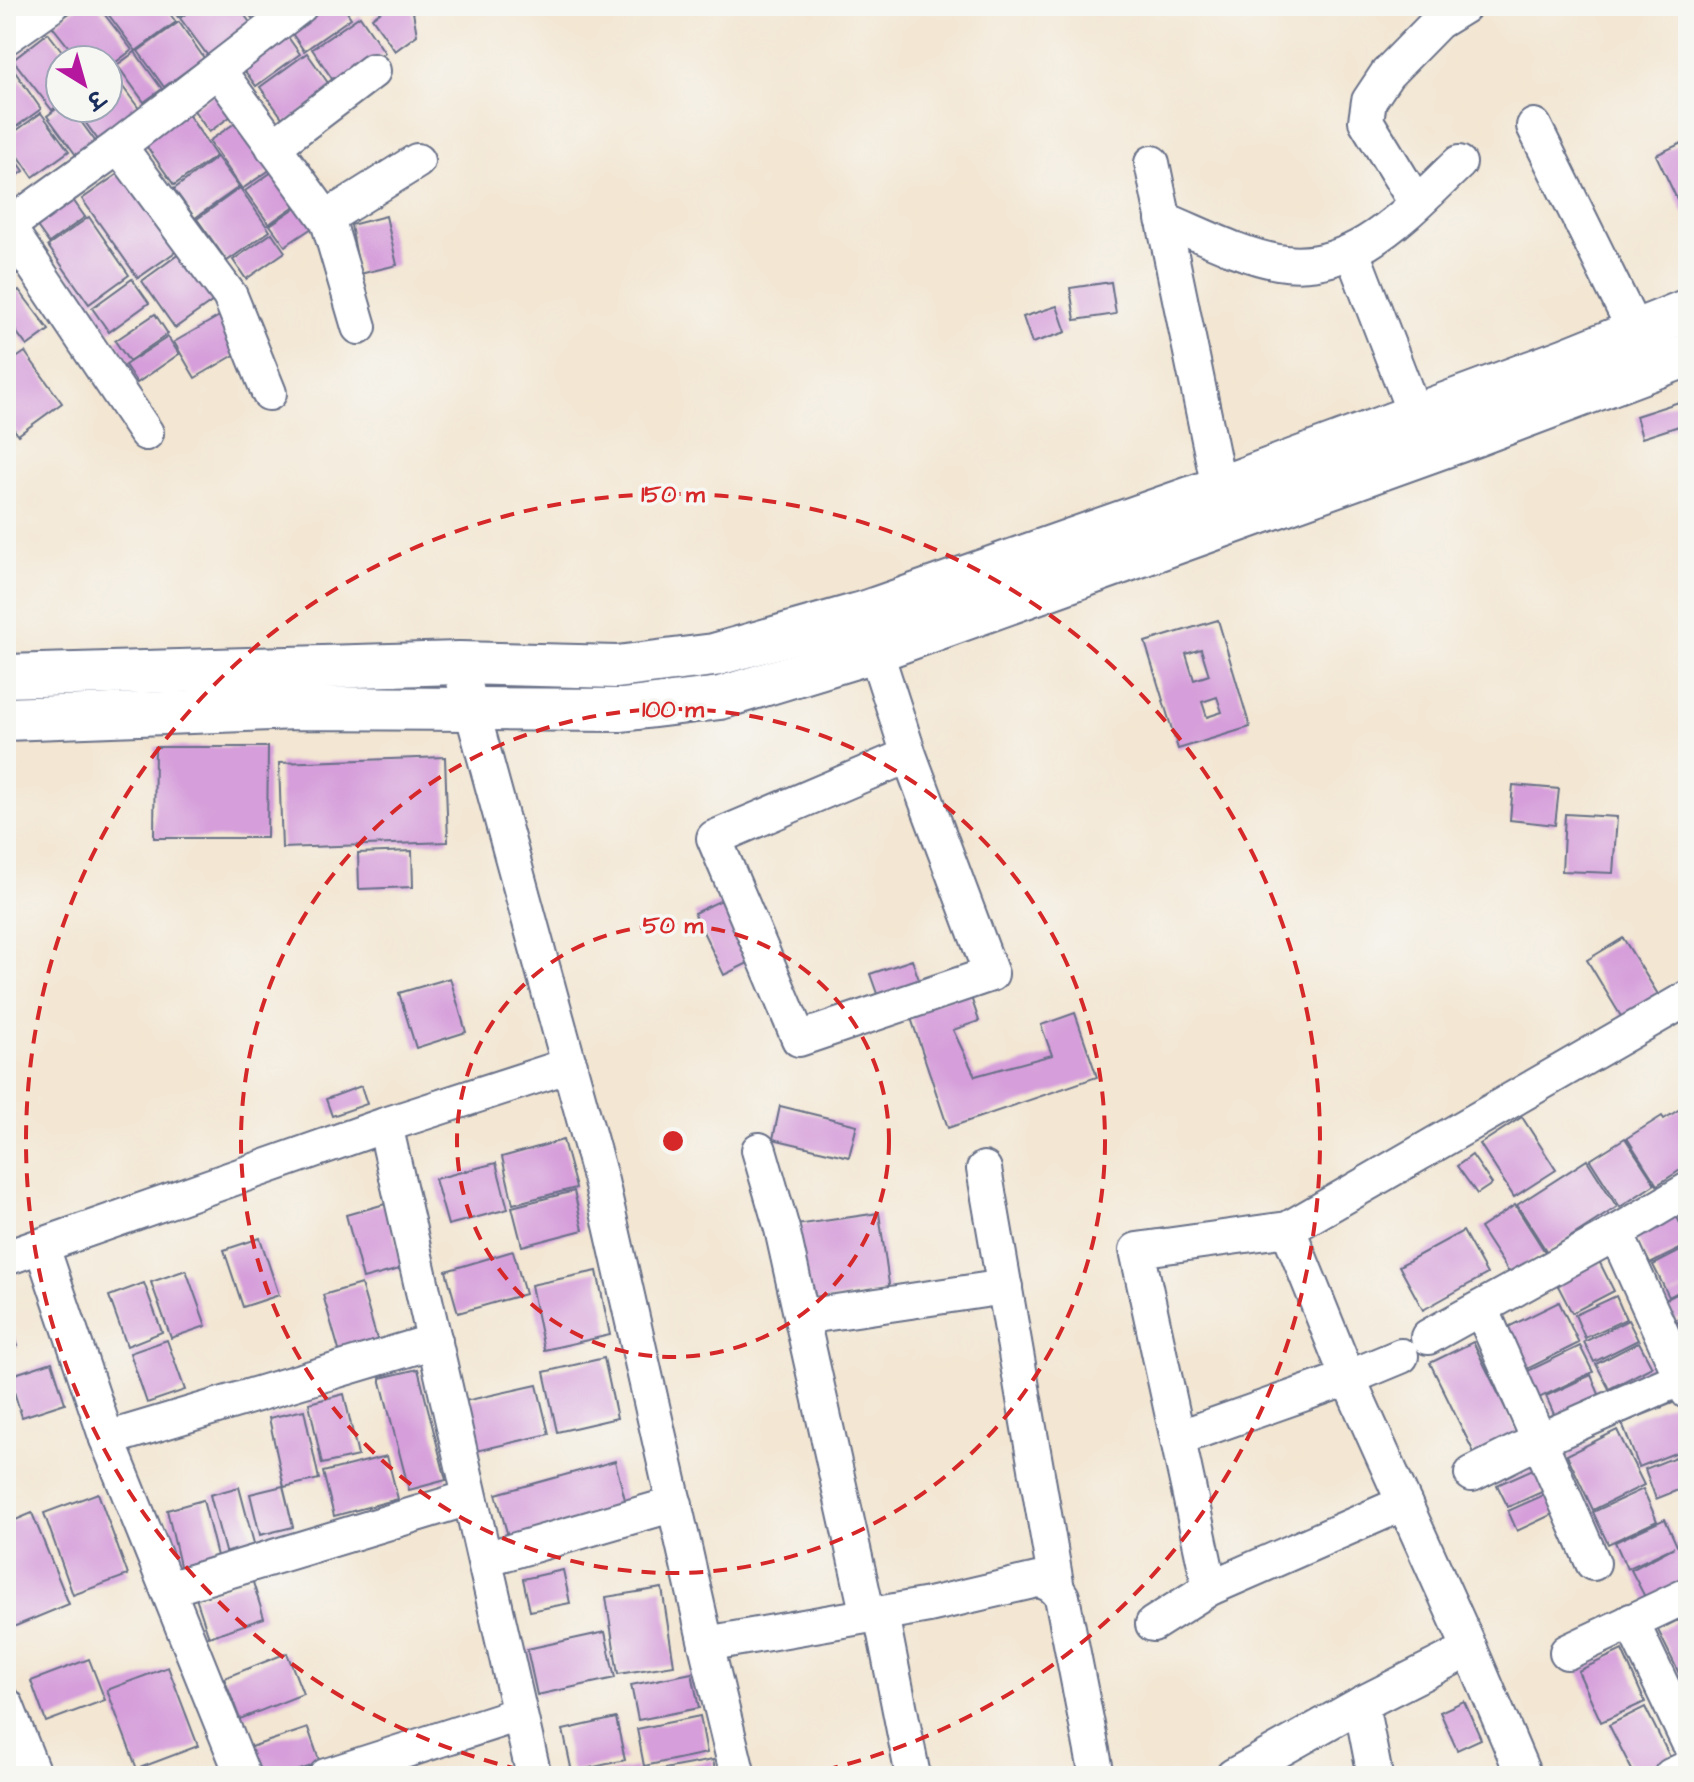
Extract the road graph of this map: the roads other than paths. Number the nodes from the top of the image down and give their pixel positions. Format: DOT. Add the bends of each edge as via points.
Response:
graph roads {
  1 [pos="50,6"];
  2 [pos="300,6"];
  3 [pos="1464,6"];
  4 [pos="6,37"];
  5 [pos="218,70"];
  6 [pos="373,71"];
  7 [pos="1534,126"];
  8 [pos="119,146"];
  9 [pos="273,147"];
  10 [pos="417,161"];
  11 [pos="1152,163"];
  12 [pos="1459,163"];
  13 [pos="1416,203"];
  14 [pos="326,218"];
  15 [pos="1163,219"];
  16 [pos="7,225"];
  17 [pos="1352,252"];
  18 [pos="1688,310"];
  19 [pos="359,327"];
  20 [pos="1635,331"];
  21 [pos="1688,355"];
  22 [pos="269,393"];
  23 [pos="1415,415"];
  24 [pos="146,433"];
  25 [pos="1219,488"];
  26 [pos="1087,554"];
  27 [pos="869,632"];
  28 [pos="459,663"];
  29 [pos="6,676"];
  30 [pos="472,710"];
  31 [pos="6,719"];
  32 [pos="909,755"];
  33 [pos="1688,998"];
  34 [pos="570,1065"];
  35 [pos="385,1125"];
  36 [pos="759,1150"];
  37 [pos="984,1169"];
  38 [pos="1688,1190"];
  39 [pos="1288,1229"];
  40 [pos="1616,1233"];
  41 [pos="42,1247"];
  42 [pos="6,1258"];
  43 [pos="1005,1287"];
  44 [pos="1481,1308"];
  45 [pos="802,1317"];
  46 [pos="435,1341"];
  47 [pos="1348,1378"];
  48 [pos="1686,1382"];
  49 [pos="1178,1438"];
  50 [pos="107,1439"];
  51 [pos="1540,1440"];
  52 [pos="1472,1474"];
  53 [pos="469,1498"];
  54 [pos="1404,1503"];
  55 [pos="675,1504"];
  56 [pos="485,1559"];
  57 [pos="1593,1563"];
  58 [pos="1210,1588"];
  59 [pos="168,1589"];
  60 [pos="1057,1589"];
  61 [pos="1688,1595"];
  62 [pos="875,1615"];
  63 [pos="1631,1621"];
  64 [pos="1153,1624"];
  65 [pos="706,1644"];
  66 [pos="1470,1649"];
  67 [pos="1567,1652"];
  68 [pos="1361,1704"];
  69 [pos="6,1705"];
  70 [pos="519,1714"];
  71 [pos="1688,1741"];
  72 [pos="1688,1768"];
  73 [pos="34,1776"];
  74 [pos="243,1776"];
  75 [pos="326,1776"];
  76 [pos="534,1776"];
  77 [pos="738,1776"];
  78 [pos="913,1776"];
  79 [pos="1097,1776"];
  80 [pos="1233,1776"];
  81 [pos="1375,1776"];
  82 [pos="1524,1776"];
  83 [pos="1671,1776"];
  1 -- 4 [label="street"];
  2 -- 5 [label="street"];
  3 -- 13 [label="street" via="1438,22 1387,74 1369,101 1366,121"];
  5 -- 8 [label="street"];
  5 -- 9 [label="street"];
  6 -- 9 [label="street"];
  7 -- 20 [label="street"];
  8 -- 16 [label="street"];
  8 -- 22 [label="street" via="230,296"];
  9 -- 14 [label="street"];
  10 -- 14 [label="street"];
  11 -- 15 [label="street"];
  12 -- 13 [label="street"];
  13 -- 17 [label="street"];
  14 -- 19 [label="street"];
  15 -- 17 [label="street" via="1279,262 1311,263"];
  15 -- 25 [label="street"];
  16 -- 24 [label="street"];
  17 -- 23 [label="street"];
  18 -- 20 [label="street"];
  20 -- 23 [label="street"];
  21 -- 26 [label="street" via="1473,436"];
  23 -- 25 [label="street"];
  25 -- 26 [label="street"];
  26 -- 27 [label="street"];
  27 -- 28 [label="street" via="617,667"];
  27 -- 30 [label="street" via="720,698 622,710"];
  27 -- 32 [label="street"];
  28 -- 29 [label="street"];
  28 -- 30 [label="street"];
  30 -- 31 [label="street" via="297,708"];
  30 -- 34 [label="street"];
  32 -- 32 [label="street" via="991,974 799,1039 714,838"];
  33 -- 39 [label="street"];
  34 -- 35 [label="street"];
  34 -- 55 [label="street"];
  35 -- 41 [label="street"];
  35 -- 46 [label="street"];
  36 -- 45 [label="street"];
  37 -- 43 [label="street"];
  38 -- 40 [label="street"];
  39 -- 47 [label="street"];
  39 -- 49 [label="street" via="1137,1250"];
  40 -- 44 [label="street"];
  40 -- 48 [label="street"];
  41 -- 42 [label="street"];
  41 -- 50 [label="street"];
  43 -- 45 [label="street"];
  43 -- 60 [label="street"];
  44 -- 47 [label="street"];
  44 -- 51 [label="street"];
  45 -- 62 [label="street"];
  46 -- 50 [label="street"];
  46 -- 53 [label="street"];
  47 -- 49 [label="street"];
  47 -- 54 [label="street"];
  48 -- 51 [label="street"];
  49 -- 58 [label="street"];
  50 -- 59 [label="street"];
  51 -- 52 [label="street"];
  51 -- 57 [label="street"];
  53 -- 56 [label="street"];
  53 -- 59 [label="street"];
  54 -- 58 [label="street"];
  54 -- 66 [label="street"];
  55 -- 56 [label="street"];
  55 -- 65 [label="street"];
  56 -- 70 [label="street"];
  58 -- 64 [label="street"];
  59 -- 74 [label="street"];
  60 -- 62 [label="street" via="1037,1580"];
  60 -- 79 [label="street"];
  61 -- 63 [label="street"];
  62 -- 65 [label="street"];
  62 -- 78 [label="street"];
  63 -- 67 [label="street"];
  63 -- 71 [label="street"];
  65 -- 77 [label="street"];
  66 -- 68 [label="street"];
  66 -- 82 [label="street"];
  68 -- 80 [label="street"];
  68 -- 81 [label="street"];
  69 -- 73 [label="street"];
  70 -- 75 [label="street"];
  70 -- 76 [label="street"];
  72 -- 83 [label="street"];
}
